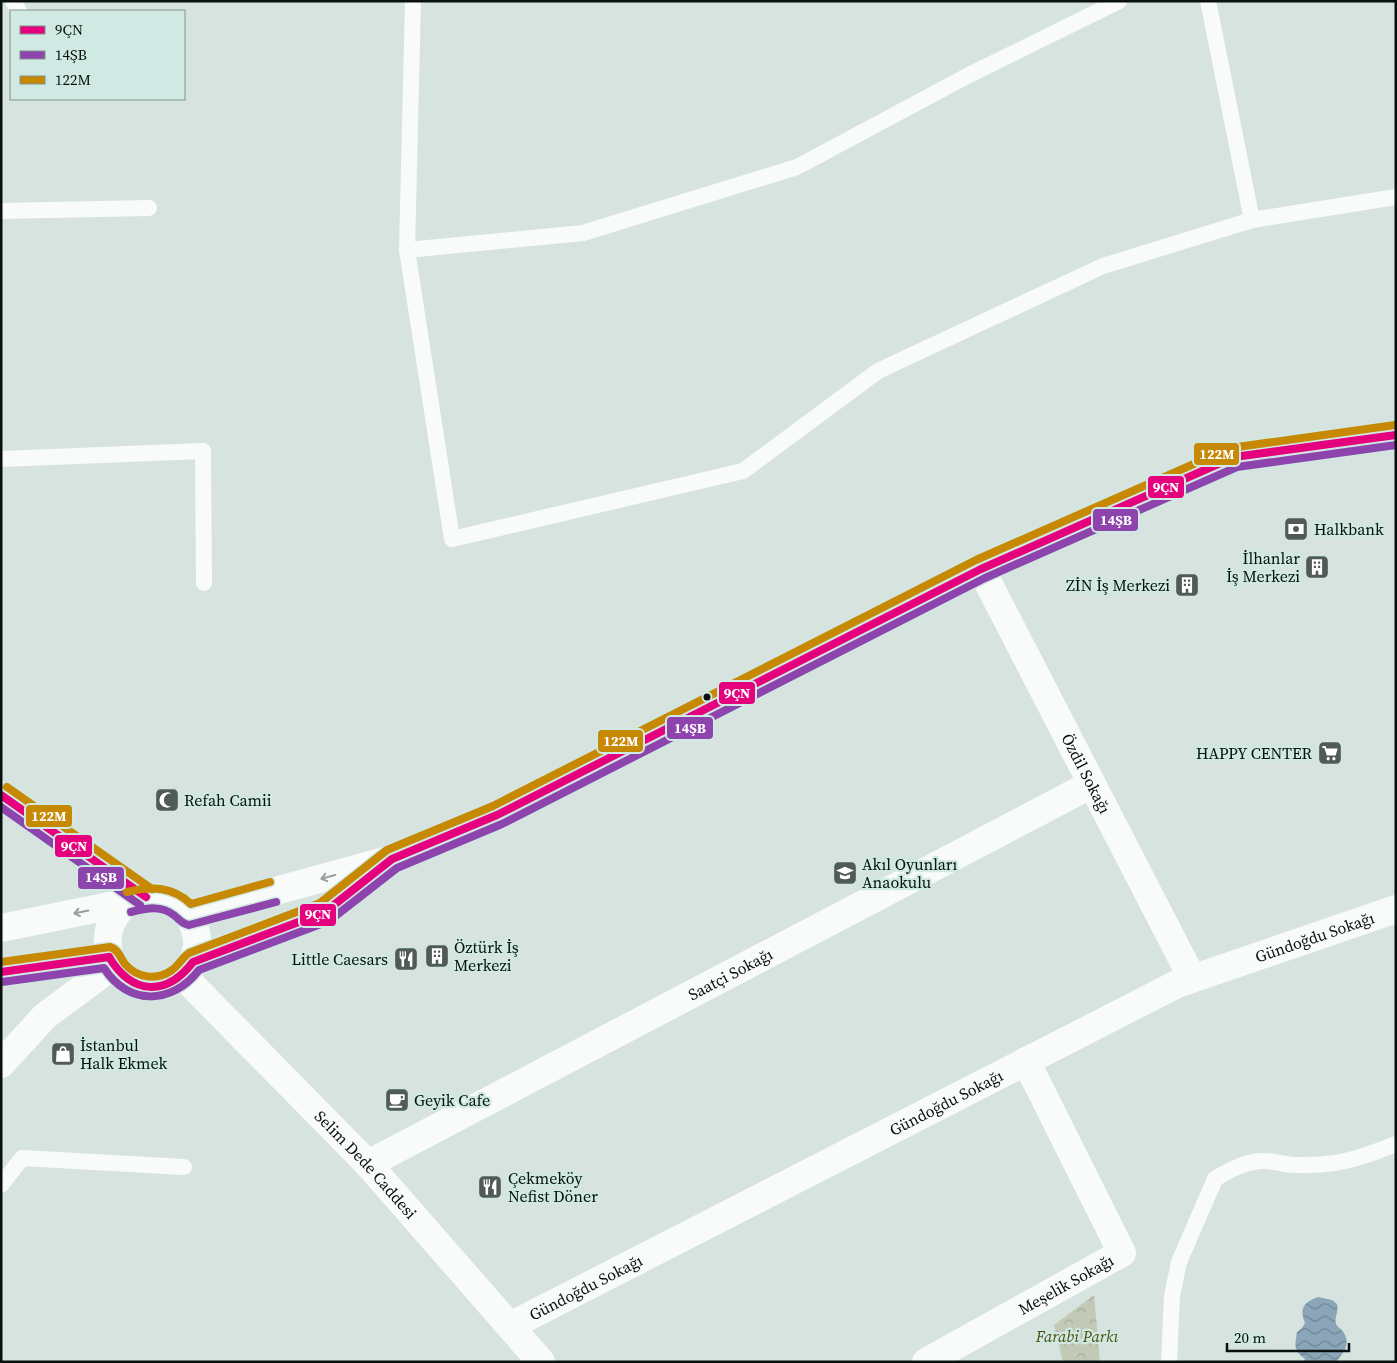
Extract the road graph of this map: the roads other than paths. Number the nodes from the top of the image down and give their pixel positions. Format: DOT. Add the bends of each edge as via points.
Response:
graph roads {
  1 [pos="413,1"];
  2 [pos="1119,1"];
  3 [pos="1208,1"];
  4 [pos="1396,197"];
  5 [pos="149,208"];
  6 [pos="1,211"];
  7 [pos="1252,220"];
  8 [pos="407,250"];
  9 [pos="1396,435"];
  10 [pos="1,459"];
  11 [pos="981,569"];
  12 [pos="204,582"];
  13 [pos="1092,784"];
  14 [pos="1,795"];
  15 [pos="392,859"];
  16 [pos="137,900"];
  17 [pos="1396,909"];
  18 [pos="188,915"];
  19 [pos="1,928"];
  20 [pos="112,961"];
  21 [pos="187,968"];
  22 [pos="1,972"];
  23 [pos="1192,978"];
  24 [pos="1026,1061"];
  25 [pos="1,1064"];
  26 [pos="1396,1144"];
  27 [pos="368,1164"];
  28 [pos="184,1167"];
  29 [pos="1,1185"];
  30 [pos="510,1326"];
  31 [pos="542,1362"];
  32 [pos="926,1362"];
  33 [pos="1169,1362"];
  1 -- 8 [label="lane"];
  2 -- 8 [label="lane" via="797,168 583,233"];
  3 -- 7 [label="lane"];
  4 -- 7 [label="lane"];
  5 -- 6 [label="lane"];
  7 -- 8 [label="lane" via="1103,266 878,371 743,470 452,539"];
  9 -- 11 [label="street" via="1234,457"];
  10 -- 12 [label="lane" via="203,451"];
  11 -- 13 [label="street, Özdil Sokağı"];
  11 -- 15 [label="street" via="497,815"];
  13 -- 23 [label="street, Özdil Sokağı"];
  13 -- 27 [label="street, Saatçi Sokağı"];
  14 -- 16 [label="street"];
  15 -- 18 [label="street, one-way"];
  15 -- 21 [label="street" via="325,912"];
  16 -- 18 [label="street" via="155,897 173,902"];
  16 -- 19 [label="street, one-way"];
  16 -- 20 [label="street" via="118,911 112,922 107,937"];
  17 -- 23 [label="street, Gündoğdu Sokağı"];
  18 -- 21 [label="street" via="197,935 196,954"];
  20 -- 21 [label="street" via="131,982 144,986 171,983"];
  20 -- 22 [label="street"];
  20 -- 25 [label="street" via="44,1016"];
  21 -- 27 [label="street, Selim Dede Caddesi"];
  23 -- 24 [label="street, Gündoğdu Sokağı"];
  24 -- 30 [label="street, Gündoğdu Sokağı"];
  24 -- 32 [label="street, Meşelik Sokağı" via="1122,1253"];
  26 -- 33 [label="lane" via="1371,1154 1327,1164 1250,1162 1215,1180 1179,1262 1172,1296"];
  27 -- 30 [label="street, Selim Dede Caddesi"];
  28 -- 29 [label="lane" via="22,1158"];
  30 -- 31 [label="street, Selim Dede Caddesi"];
}
